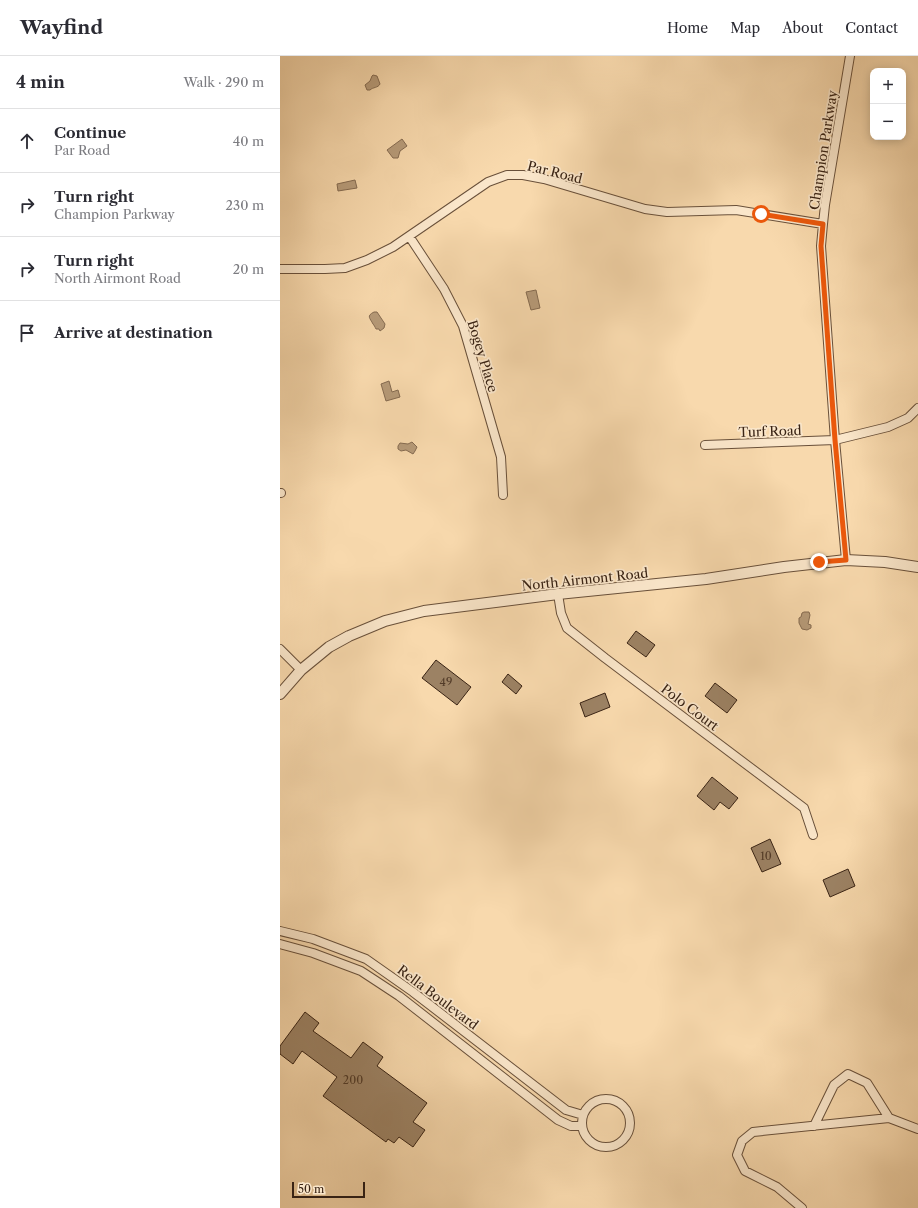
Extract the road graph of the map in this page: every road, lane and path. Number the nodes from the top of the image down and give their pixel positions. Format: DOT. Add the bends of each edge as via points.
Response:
graph roads {
  1 [pos="850,56"];
  2 [pos="823,224"];
  3 [pos="409,236"];
  4 [pos="280,269"];
  5 [pos="918,408"];
  6 [pos="835,440"];
  7 [pos="705,445"];
  8 [pos="503,495"];
  9 [pos="846,560"];
  10 [pos="918,567"];
  11 [pos="558,594"];
  12 [pos="280,649"];
  13 [pos="301,670"];
  14 [pos="280,694"];
  15 [pos="813,835"];
  16 [pos="280,932"];
  17 [pos="280,944"];
  18 [pos="366,959"];
  19 [pos="359,970"];
  20 [pos="494,1055"];
  21 [pos="487,1064"];
  22 [pos="583,1115"];
  23 [pos="889,1118"];
  24 [pos="582,1126"];
  25 [pos="814,1126"];
  26 [pos="918,1129"];
  27 [pos="802,1208"];
  1 -- 2 [label="street, Champion Parkway"];
  2 -- 3 [label="street, Par Road" via="736,210 667,212 645,209 544,179 507,175 488,182"];
  2 -- 6 [label="street, Champion Parkway" via="821,246"];
  3 -- 4 [label="street, Par Road" via="394,247 345,268"];
  3 -- 8 [label="street, Bogey Place" via="444,289 463,326 501,457"];
  5 -- 6 [label="street, Turf Road" via="908,418 888,427"];
  6 -- 7 [label="street, Turf Road"];
  6 -- 9 [label="street, Champion Parkway"];
  9 -- 10 [label="street, North Airmont Road"];
  9 -- 11 [label="street, North Airmont Road" via="706,579"];
  11 -- 13 [label="street, North Airmont Road" via="424,611 396,618 349,636"];
  11 -- 15 [label="street, Polo Court" via="567,628 804,808"];
  12 -- 13 [label="street"];
  13 -- 14 [label="street, North Airmont Road"];
  16 -- 18 [label="street, Rella Boulevard" via="313,939"];
  17 -- 19 [label="street, Rella Boulevard"];
  18 -- 19 [label="street"];
  18 -- 20 [label="street, Rella Boulevard"];
  19 -- 21 [label="street, Rella Boulevard" via="399,996"];
  20 -- 21 [label="street"];
  20 -- 22 [label="street, Rella Boulevard" via="566,1110"];
  21 -- 24 [label="street, Rella Boulevard" via="558,1120 571,1126"];
  22 -- 24 [label="street"];
  22 -- 24 [label="street" via="592,1103 608,1099 620,1103 628,1112 631,1127 622,1143 604,1148 589,1141"];
  23 -- 25 [label="street"];
  23 -- 25 [label="street" via="867,1083 848,1074 834,1085"];
  23 -- 26 [label="street"];
  25 -- 27 [label="street" via="753,1132 742,1141 737,1155 745,1171 777,1187"];
}
